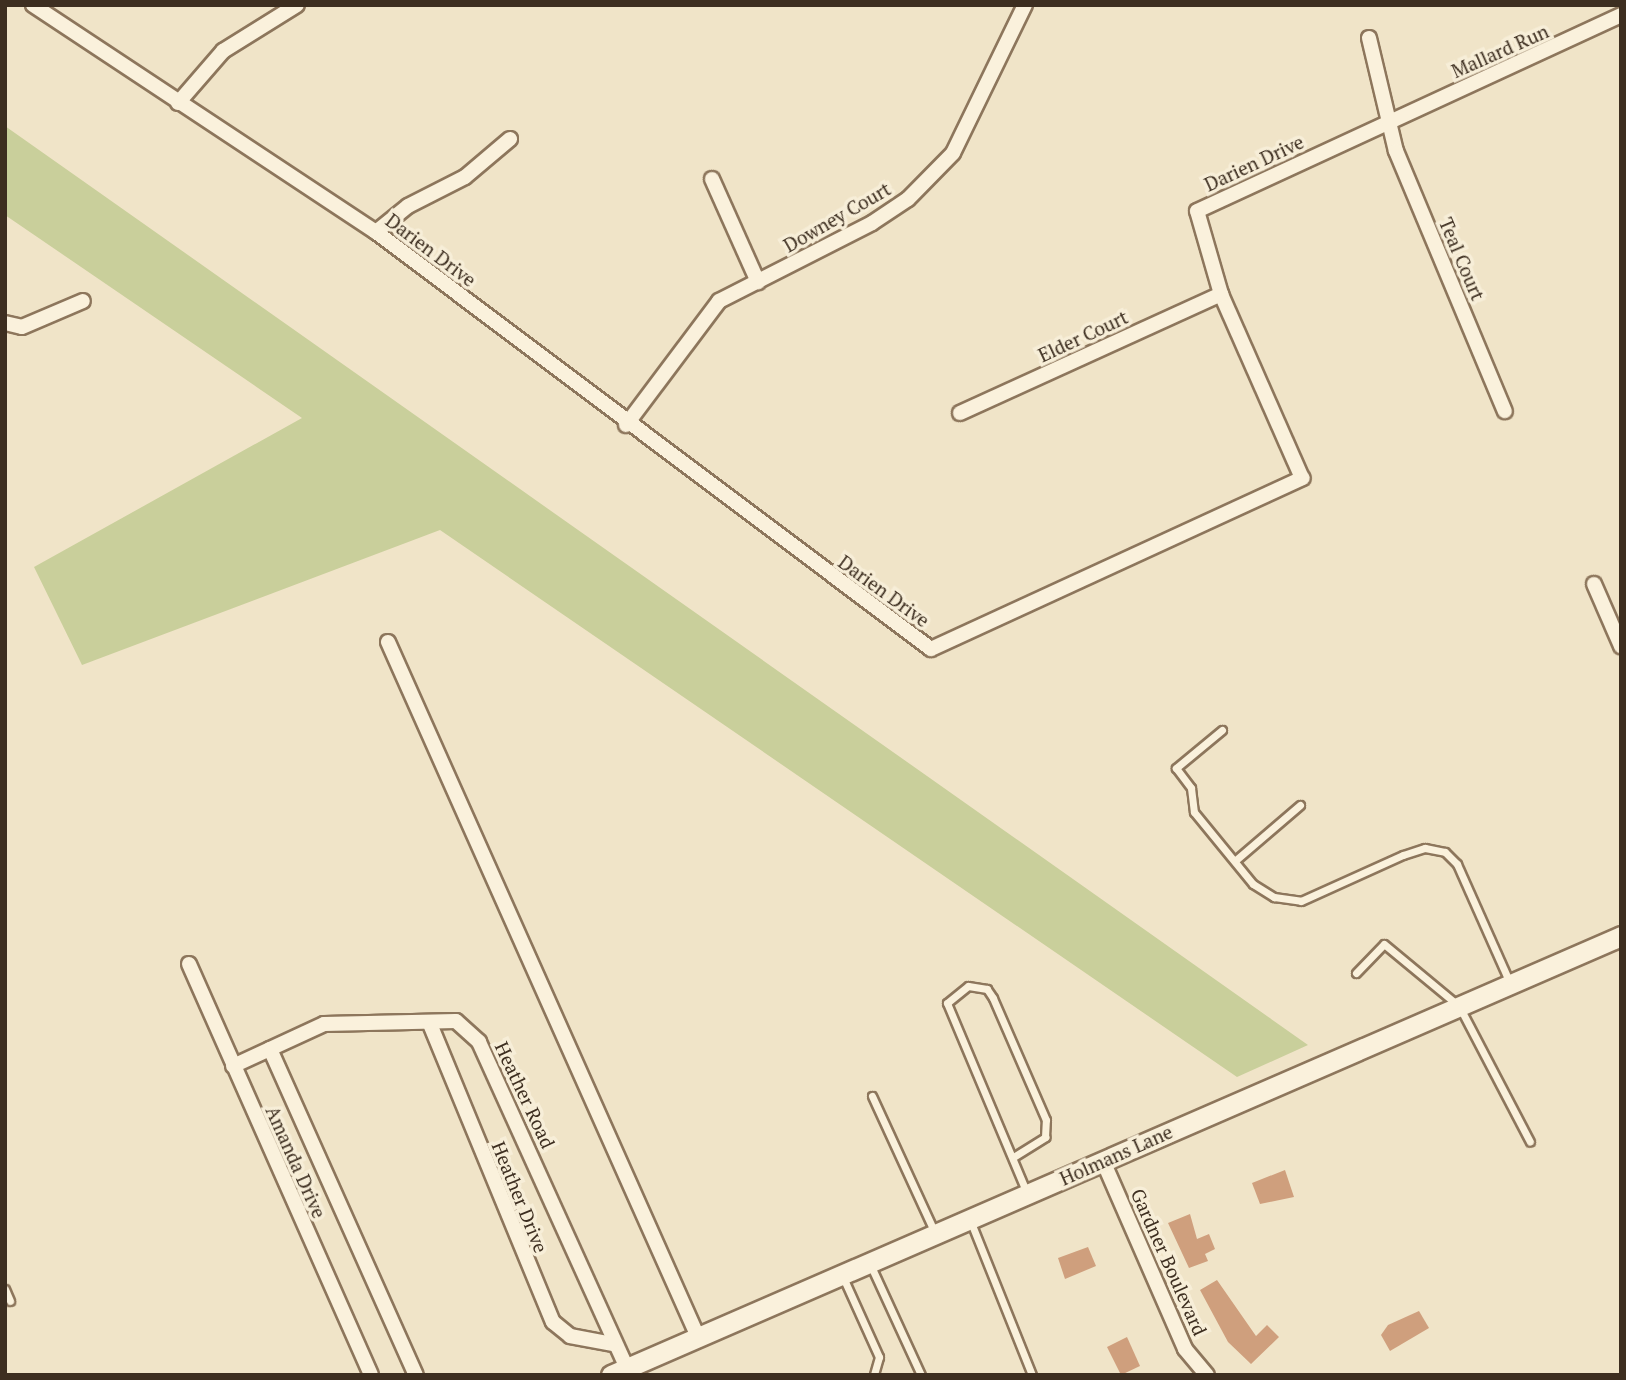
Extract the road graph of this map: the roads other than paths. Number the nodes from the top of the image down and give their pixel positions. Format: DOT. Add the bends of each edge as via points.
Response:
graph roads {
  1 [pos="33,5"];
  2 [pos="297,5"];
  3 [pos="1025,5"];
  4 [pos="1621,15"];
  5 [pos="1368,38"];
  6 [pos="178,103"];
  7 [pos="1392,119"];
  8 [pos="510,139"];
  9 [pos="712,179"];
  10 [pos="376,232"];
  11 [pos="758,282"];
  12 [pos="1221,294"];
  13 [pos="83,302"];
  14 [pos="5,323"];
  15 [pos="1505,411"];
  16 [pos="960,413"];
  17 [pos="626,425"];
  18 [pos="1594,584"];
  19 [pos="388,642"];
  20 [pos="1621,646"];
  21 [pos="1222,730"];
  22 [pos="1300,805"];
  23 [pos="1237,859"];
  24 [pos="1621,936"];
  25 [pos="189,964"];
  26 [pos="1356,973"];
  27 [pos="1510,984"];
  28 [pos="1459,1006"];
  29 [pos="430,1024"];
  30 [pos="270,1049"];
  31 [pos="233,1066"];
  32 [pos="872,1096"];
  33 [pos="1530,1142"];
  34 [pos="1014,1156"];
  35 [pos="1103,1161"];
  36 [pos="1028,1194"];
  37 [pos="969,1219"];
  38 [pos="935,1234"];
  39 [pos="869,1262"];
  40 [pos="842,1274"];
  41 [pos="5,1289"];
  42 [pos="10,1301"];
  43 [pos="698,1337"];
  44 [pos="613,1344"];
  45 [pos="623,1372"];
  46 [pos="371,1375"];
  47 [pos="416,1375"];
  48 [pos="874,1375"];
  49 [pos="921,1375"];
  50 [pos="1032,1375"];
  51 [pos="1206,1375"];
  1 -- 6 [label="street, Darien Drive"];
  2 -- 6 [label="street" via="223,51"];
  3 -- 11 [label="street, Downey Court" via="953,153 890,211"];
  4 -- 7 [label="street, Mallard Run"];
  5 -- 7 [label="street, Teal Court"];
  6 -- 10 [label="street, Darien Drive"];
  7 -- 12 [label="street, Darien Drive" via="1197,211"];
  7 -- 15 [label="street, Teal Court" via="1396,151"];
  8 -- 10 [label="street" via="465,177 408,206"];
  9 -- 11 [label="street"];
  10 -- 17 [label="street, Darien Drive"];
  11 -- 17 [label="street, Downey Court" via="719,301"];
  12 -- 16 [label="street, Elder Court"];
  12 -- 17 [label="street, Darien Drive" via="1302,478 931,649"];
  13 -- 14 [label="street" via="22,327"];
  18 -- 20 [label="street"];
  19 -- 43 [label="street"];
  21 -- 23 [label="lane" via="1176,768 1191,788 1194,812"];
  22 -- 23 [label="lane"];
  23 -- 27 [label="lane" via="1254,884 1275,898 1301,901 1403,855 1425,848 1445,852 1457,864"];
  24 -- 27 [label="main road, Holmans Lane"];
  25 -- 31 [label="street, Amanda Drive"];
  26 -- 28 [label="lane" via="1384,944"];
  27 -- 28 [label="main road, Holmans Lane"];
  28 -- 33 [label="lane"];
  28 -- 35 [label="main road, Holmans Lane"];
  29 -- 30 [label="street, Heather Road" via="324,1024"];
  29 -- 44 [label="street, Heather Road" via="456,1021 479,1042"];
  29 -- 44 [label="street, Heather Drive" via="553,1322 570,1336"];
  30 -- 31 [label="street, Heather Road"];
  30 -- 47 [label="street, Amanda Drive"];
  31 -- 46 [label="street, Amanda Drive"];
  32 -- 38 [label="lane"];
  34 -- 34 [label="lane" via="947,1003 968,986 987,989 993,998 1046,1120 1045,1137"];
  34 -- 36 [label="lane"];
  35 -- 36 [label="main road, Holmans Lane"];
  35 -- 51 [label="street, Gardner Boulevard" via="1185,1349"];
  36 -- 37 [label="main road, Holmans Lane"];
  37 -- 38 [label="main road, Holmans Lane"];
  37 -- 50 [label="lane"];
  38 -- 39 [label="main road, Holmans Lane"];
  39 -- 40 [label="main road, Holmans Lane"];
  39 -- 49 [label="lane"];
  40 -- 43 [label="main road, Holmans Lane"];
  40 -- 48 [label="lane" via="879,1357"];
  41 -- 42 [label="lane"];
  43 -- 45 [label="main road, Holmans Lane"];
  44 -- 45 [label="street, Heather Road"];
}
